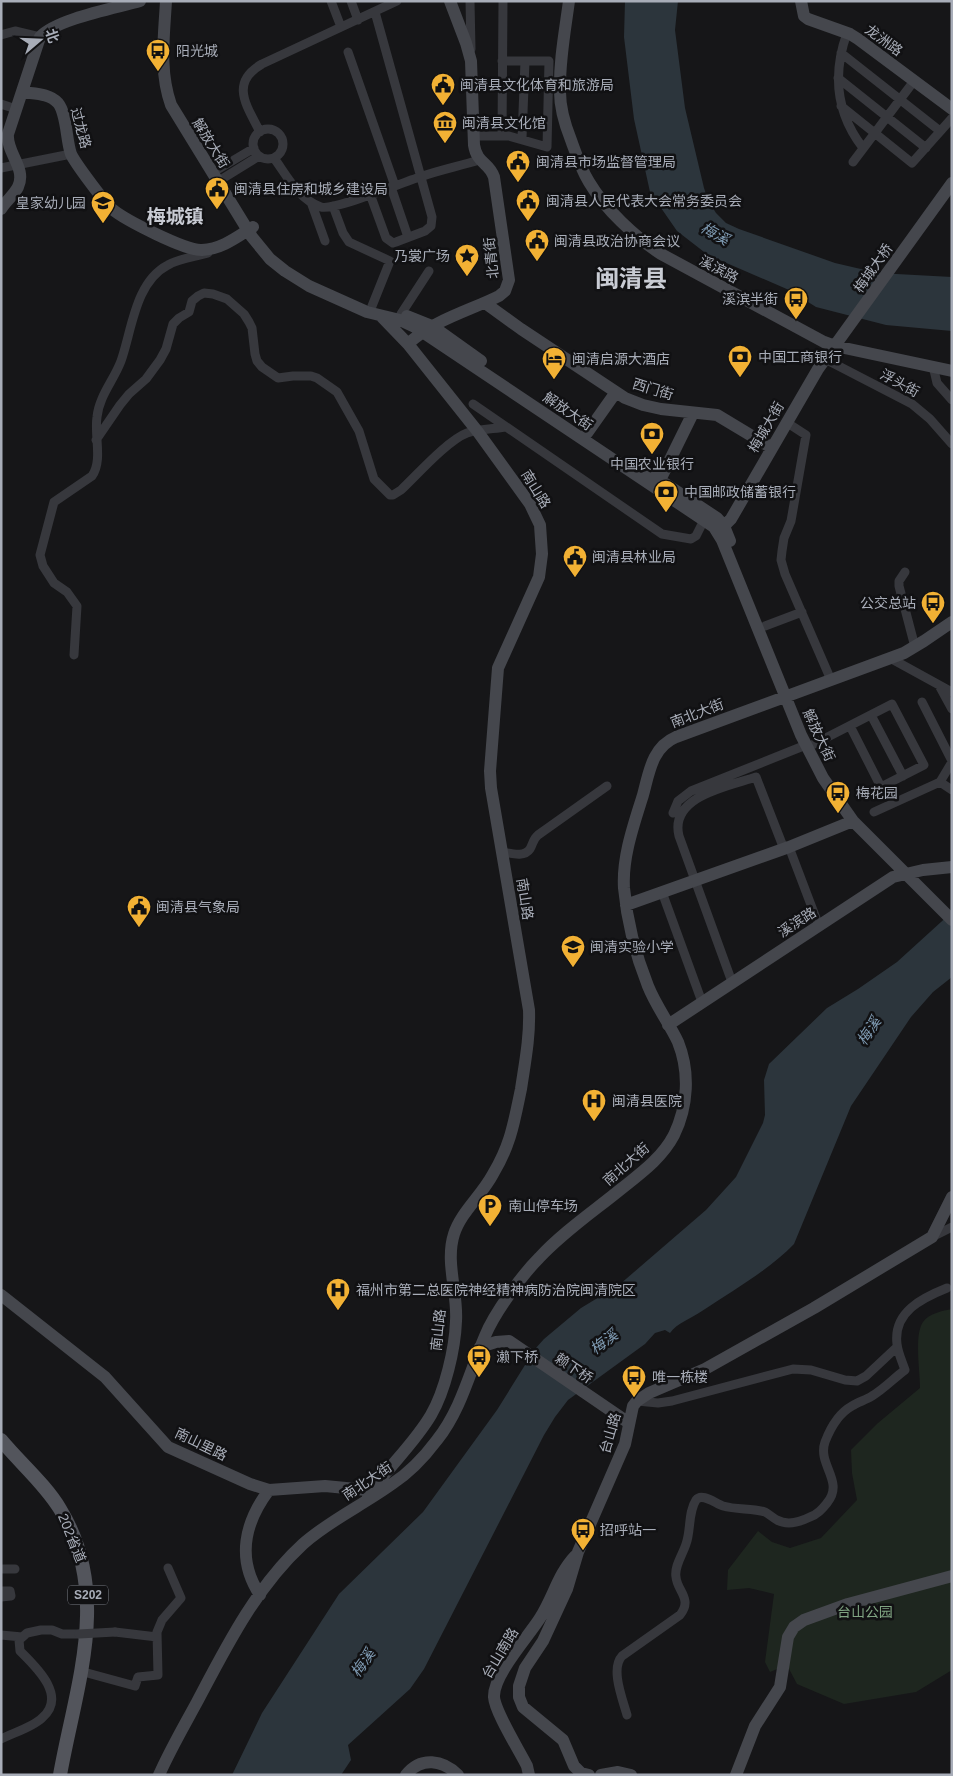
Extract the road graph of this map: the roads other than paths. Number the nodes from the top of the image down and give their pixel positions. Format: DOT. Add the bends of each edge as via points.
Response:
graph roads {
  1 [pos="140,1"];
  2 [pos="166,1"];
  3 [pos="172,1"];
  4 [pos="331,1"];
  5 [pos="351,1"];
  6 [pos="398,1"];
  7 [pos="450,1"];
  8 [pos="470,1"];
  9 [pos="503,1"];
  10 [pos="569,1"];
  11 [pos="801,1"];
  12 [pos="376,12"];
  13 [pos="358,20"];
  14 [pos="341,27"];
  15 [pos="847,33"];
  16 [pos="1,35"];
  17 [pos="40,37"];
  18 [pos="348,52"];
  19 [pos="841,53"];
  20 [pos="502,61"];
  21 [pos="525,61"];
  22 [pos="472,69"];
  23 [pos="838,78"];
  24 [pos="914,81"];
  25 [pos="22,92"];
  26 [pos="900,100"];
  27 [pos="1,104"];
  28 [pos="841,106"];
  29 [pos="16,109"];
  30 [pos="952,109"];
  31 [pos="887,117"];
  32 [pos="952,118"];
  33 [pos="940,131"];
  34 [pos="260,132"];
  35 [pos="874,134"];
  36 [pos="502,135"];
  37 [pos="473,136"];
  38 [pos="522,138"];
  39 [pos="254,148"];
  40 [pos="863,148"];
  41 [pos="926,148"];
  42 [pos="71,154"];
  43 [pos="259,156"];
  44 [pos="274,158"];
  45 [pos="479,160"];
  46 [pos="853,162"];
  47 [pos="18,165"];
  48 [pos="1,168"];
  49 [pos="220,175"];
  50 [pos="421,176"];
  51 [pos="952,183"];
  52 [pos="393,186"];
  53 [pos="370,194"];
  54 [pos="312,202"];
  55 [pos="333,206"];
  56 [pos="1,209"];
  57 [pos="251,229"];
  58 [pos="408,237"];
  59 [pos="325,241"];
  60 [pos="223,246"];
  61 [pos="429,270"];
  62 [pos="485,303"];
  63 [pos="372,306"];
  64 [pos="401,314"];
  65 [pos="382,317"];
  66 [pos="428,329"];
  67 [pos="839,341"];
  68 [pos="408,344"];
  69 [pos="825,360"];
  70 [pos="945,369"];
  71 [pos="616,392"];
  72 [pos="952,400"];
  73 [pos="472,404"];
  74 [pos="693,413"];
  75 [pos="786,422"];
  76 [pos="506,427"];
  77 [pos="478,432"];
  78 [pos="587,433"];
  79 [pos="96,440"];
  80 [pos="952,444"];
  81 [pos="772,448"];
  82 [pos="660,480"];
  83 [pos="701,526"];
  84 [pos="720,528"];
  85 [pos="905,572"];
  86 [pos="802,612"];
  87 [pos="952,622"];
  88 [pos="765,626"];
  89 [pos="915,647"];
  90 [pos="74,655"];
  91 [pos="890,658"];
  92 [pos="831,680"];
  93 [pos="940,686"];
  94 [pos="952,692"];
  95 [pos="789,695"];
  96 [pos="922,702"];
  97 [pos="952,709"];
  98 [pos="871,715"];
  99 [pos="850,726"];
  100 [pos="810,745"];
  101 [pos="952,762"];
  102 [pos="903,776"];
  103 [pos="607,786"];
  104 [pos="946,786"];
  105 [pos="952,800"];
  106 [pos="874,812"];
  107 [pos="673,813"];
  108 [pos="853,821"];
  109 [pos="786,848"];
  110 [pos="502,852"];
  111 [pos="952,867"];
  112 [pos="909,873"];
  113 [pos="695,881"];
  114 [pos="662,892"];
  115 [pos="933,898"];
  116 [pos="626,905"];
  117 [pos="952,913"];
  118 [pos="952,920"];
  119 [pos="820,926"];
  120 [pos="732,982"];
  121 [pos="702,1002"];
  122 [pos="668,1025"];
  123 [pos="952,1197"];
  124 [pos="952,1227"];
  125 [pos="932,1237"];
  126 [pos="947,1288"];
  127 [pos="1,1295"];
  128 [pos="494,1319"];
  129 [pos="512,1344"];
  130 [pos="480,1347"];
  131 [pos="898,1347"];
  132 [pos="637,1401"];
  133 [pos="629,1423"];
  134 [pos="1,1440"];
  135 [pos="269,1490"];
  136 [pos="376,1491"];
  137 [pos="362,1504"];
  138 [pos="578,1552"];
  139 [pos="15,1568"];
  140 [pos="168,1568"];
  141 [pos="1,1569"];
  142 [pos="952,1576"];
  143 [pos="1,1591"];
  144 [pos="260,1594"];
  145 [pos="1,1597"];
  146 [pos="1,1635"];
  147 [pos="22,1637"];
  148 [pos="157,1637"];
  149 [pos="80,1671"];
  150 [pos="627,1715"];
  151 [pos="1,1739"];
  152 [pos="60,1775"];
  153 [pos="159,1775"];
  154 [pos="406,1775"];
  155 [pos="458,1775"];
  156 [pos="529,1775"];
  157 [pos="589,1775"];
  158 [pos="600,1775"];
  159 [pos="631,1775"];
  160 [pos="736,1775"];
  1 -- 17 [label="street" via="59,24"];
  2 -- 57 [label="street, 解放大街" via="163,68 167,95 176,115"];
  3 -- 49 [label="street, 解放大街" via="170,65 175,94 188,124"];
  4 -- 14 [label="street"];
  5 -- 13 [label="street"];
  6 -- 12 [label="street"];
  7 -- 22 [label="street, 北青街"];
  8 -- 22 [label="street"];
  9 -- 20 [label="street"];
  10 -- 67 [label="street, 溪滨路" via="560,69 560,103 578,160 602,200 639,238 661,254 824,342"];
  11 -- 15 [label="street, 龙洲路" via="808,20"];
  12 -- 13 [label="street"];
  12 -- 50 [label="street"];
  13 -- 14 [label="street"];
  14 -- 34 [label="street" via="262,64 249,74 243,92"];
  15 -- 19 [label="street"];
  15 -- 24 [label="street, 龙洲路"];
  16 -- 17 [label="street" via="15,31"];
  17 -- 25 [label="street"];
  18 -- 52 [label="street"];
  19 -- 23 [label="street"];
  19 -- 26 [label="street"];
  20 -- 21 [label="street"];
  20 -- 36 [label="street"];
  21 -- 38 [label="street"];
  21 -- 38 [label="street" via="549,61 547,147"];
  22 -- 37 [label="street, 北青街"];
  23 -- 28 [label="street"];
  23 -- 31 [label="street"];
  24 -- 26 [label="street"];
  24 -- 30 [label="street, 龙洲路"];
  25 -- 29 [label="street"];
  25 -- 42 [label="street, 过龙路" via="49,96 60,106"];
  26 -- 31 [label="street"];
  26 -- 33 [label="street"];
  27 -- 29 [label="street"];
  28 -- 35 [label="street"];
  28 -- 40 [label="street"];
  29 -- 47 [label="street" via="7,140"];
  31 -- 35 [label="street"];
  31 -- 41 [label="street"];
  32 -- 33 [label="street"];
  33 -- 41 [label="street"];
  34 -- 39 [label="street" via="254,138"];
  34 -- 44 [label="street" via="272,129 283,140 283,149"];
  35 -- 40 [label="street"];
  35 -- 41 [label="street" via="912,163"];
  36 -- 37 [label="street"];
  36 -- 38 [label="street"];
  37 -- 45 [label="street, 北青街"];
  39 -- 43 [label="street"];
  39 -- 49 [label="street"];
  40 -- 46 [label="street"];
  42 -- 47 [label="street"];
  42 -- 60 [label="street, 过龙路" via="109,206 123,216 189,248 201,250"];
  43 -- 44 [label="street"];
  43 -- 49 [label="street"];
  44 -- 54 [label="street" via="301,195"];
  45 -- 50 [label="street"];
  45 -- 62 [label="street, 北青街" via="494,177 510,274 505,291"];
  47 -- 48 [label="street"];
  47 -- 56 [label="street" via="21,174 19,185"];
  49 -- 57 [label="street, 解放大街"];
  50 -- 52 [label="street"];
  50 -- 58 [label="street" via="432,221 429,229"];
  51 -- 67 [label="street, 梅城大桥"];
  52 -- 53 [label="street"];
  52 -- 58 [label="street"];
  53 -- 55 [label="street"];
  53 -- 58 [label="street" via="386,238 396,242"];
  54 -- 55 [label="street" via="325,208"];
  54 -- 59 [label="street"];
  55 -- 63 [label="street" via="349,242 390,260"];
  57 -- 60 [label="street, 过龙路"];
  57 -- 63 [label="street, 解放大街" via="274,254 299,272"];
  57 -- 65 [label="street, 解放大街" via="270,258 291,276"];
  60 -- 79 [label="street" via="168,265 144,288 120,362 98,412"];
  61 -- 64 [label="street"];
  62 -- 66 [label="street, 北青街"];
  62 -- 71 [label="street, 西门街"];
  63 -- 64 [label="street, 解放大街"];
  64 -- 66 [label="street, 解放大街"];
  65 -- 66 [label="street, 解放大街"];
  65 -- 68 [label="street, 南山路"];
  66 -- 68 [label="street, 北青街"];
  66 -- 78 [label="street, 解放大街"];
  66 -- 84 [label="street, 解放大街"];
  67 -- 69 [label="street, 梅城大街"];
  67 -- 70 [label="street, 溪滨路"];
  68 -- 77 [label="street, 南山路"];
  69 -- 75 [label="street, 梅城大街"];
  69 -- 80 [label="street, 浮头街" via="912,404"];
  70 -- 72 [label="street" via="937,383"];
  71 -- 74 [label="street, 西门街" via="643,405"];
  71 -- 78 [label="street"];
  73 -- 76 [label="street"];
  74 -- 81 [label="street, 西门街" via="717,415"];
  74 -- 82 [label="street"];
  75 -- 81 [label="street, 梅城大街"];
  75 -- 86 [label="street" via="806,435 792,521 784,538 781,560"];
  76 -- 77 [label="street"];
  76 -- 83 [label="street" via="662,534 691,539"];
  77 -- 79 [label="street" via="460,436 401,490 390,495 374,479 359,431 337,392 311,376 273,376 257,360 252,328 244,314 227,299 204,293 192,301 189,312 174,324 160,360 146,380 120,405"];
  77 -- 110 [label="street, 南山路" via="533,509 542,541 539,577 497,675 490,776"];
  78 -- 82 [label="street, 解放大街"];
  79 -- 90 [label="street" via="98,458 95,472 54,502 40,555 54,583 67,592 76,606"];
  81 -- 84 [label="street, 梅城大街" via="731,518"];
  82 -- 84 [label="street, 解放大街" via="717,518"];
  84 -- 88 [label="street, 解放大街"];
  84 -- 95 [label="street, 解放大街" via="722,540"];
  85 -- 89 [label="street" via="899,586"];
  86 -- 88 [label="street"];
  86 -- 92 [label="street"];
  87 -- 89 [label="street, 南北大街"];
  88 -- 95 [label="street, 解放大街"];
  89 -- 91 [label="street, 南北大街"];
  91 -- 92 [label="street, 南北大街"];
  91 -- 93 [label="street"];
  92 -- 95 [label="street, 南北大街"];
  93 -- 94 [label="street"];
  93 -- 97 [label="street"];
  95 -- 100 [label="street, 解放大街"];
  95 -- 116 [label="street, 南北大街" via="669,740 658,750 627,854 624,878"];
  96 -- 101 [label="street"];
  98 -- 99 [label="street"];
  98 -- 102 [label="street"];
  98 -- 102 [label="street" via="892,704 924,765"];
  99 -- 100 [label="street"];
  99 -- 102 [label="street" via="881,787"];
  100 -- 107 [label="street" via="691,791 678,801"];
  100 -- 108 [label="street, 解放大街" via="829,789"];
  100 -- 112 [label="street, 解放大街" via="854,810"];
  101 -- 104 [label="street"];
  103 -- 110 [label="street" via="534,838 529,851 521,854"];
  104 -- 105 [label="street"];
  104 -- 106 [label="street"];
  108 -- 109 [label="street"];
  108 -- 112 [label="street, 解放大街"];
  109 -- 113 [label="street"];
  109 -- 113 [label="street" via="756,777 702,796 686,807 678,824"];
  109 -- 119 [label="street"];
  110 -- 136 [label="street, 南山路" via="529,1010 528,1044 516,1117 499,1164 454,1232 451,1250 456,1327 441,1394 427,1422"];
  111 -- 112 [label="street, 溪滨路"];
  112 -- 115 [label="street, 解放大街"];
  112 -- 119 [label="street, 溪滨路" via="893,877"];
  113 -- 114 [label="street"];
  113 -- 120 [label="street"];
  114 -- 116 [label="street"];
  114 -- 121 [label="street"];
  115 -- 117 [label="street"];
  115 -- 118 [label="street"];
  116 -- 122 [label="street, 南北大街" via="642,971"];
  119 -- 120 [label="street, 溪滨路"];
  120 -- 121 [label="street, 溪滨路"];
  121 -- 122 [label="street, 溪滨路"];
  122 -- 128 [label="street, 南北大街" via="681,1052 686,1080 684,1105 673,1138 646,1168 539,1258"];
  123 -- 125 [label="street"];
  124 -- 125 [label="street"];
  125 -- 132 [label="street, 台山路" via="715,1364"];
  126 -- 131 [label="street" via="929,1295 905,1313 898,1327"];
  127 -- 135 [label="street, 南山里路" via="105,1377 168,1447"];
  128 -- 129 [label="street"];
  128 -- 130 [label="street, 南北大街"];
  129 -- 130 [label="street" via="496,1342"];
  129 -- 133 [label="street, 赖下桥"];
  130 -- 136 [label="street, 南北大街" via="445,1429 402,1477"];
  131 -- 132 [label="street" via="857,1381 793,1369 672,1401"];
  131 -- 150 [label="street" via="905,1370 872,1396 847,1409 831,1429 824,1449 834,1493 821,1511 804,1520 787,1523 765,1512 725,1507 704,1497 697,1500 676,1572 684,1594 684,1610 617,1663 619,1687"];
  132 -- 133 [label="street, 台山路"];
  133 -- 138 [label="street, 台山路" via="622,1452"];
  134 -- 149 [label="main road, 202省道 / S202" via="53,1498 78,1547 88,1594"];
  135 -- 136 [label="street, 南山里路" via="325,1486"];
  135 -- 144 [label="street" via="251,1523 245,1550 250,1578"];
  136 -- 137 [label="street, 南山路"];
  137 -- 144 [label="street, 南北大街" via="304,1543"];
  138 -- 156 [label="street, 台山南路" via="561,1574 541,1617 504,1670 495,1690 496,1704"];
  138 -- 157 [label="street, 台山路" via="559,1609 518,1686 523,1707 563,1740 577,1770"];
  139 -- 141 [label="street"];
  140 -- 148 [label="street" via="182,1598 159,1625"];
  142 -- 160 [label="street" via="848,1604 804,1620 794,1627 788,1637 780,1686 754,1726"];
  143 -- 145 [label="street" via="11,1593 9,1597"];
  144 -- 153 [label="street, 南北大街" via="228,1646"];
  146 -- 147 [label="street"];
  147 -- 148 [label="street, bridge" via="33,1631 47,1630 62,1634 114,1632"];
  147 -- 151 [label="street" via="19,1640 20,1651 41,1673 52,1700 41,1719"];
  148 -- 149 [label="street" via="158,1675 138,1677 135,1686"];
  149 -- 152 [label="main road, 202省道 / S202"];
  154 -- 155 [label="street" via="422,1763 436,1763 447,1765"];
  158 -- 159 [label="street" via="618,1772"];
}
